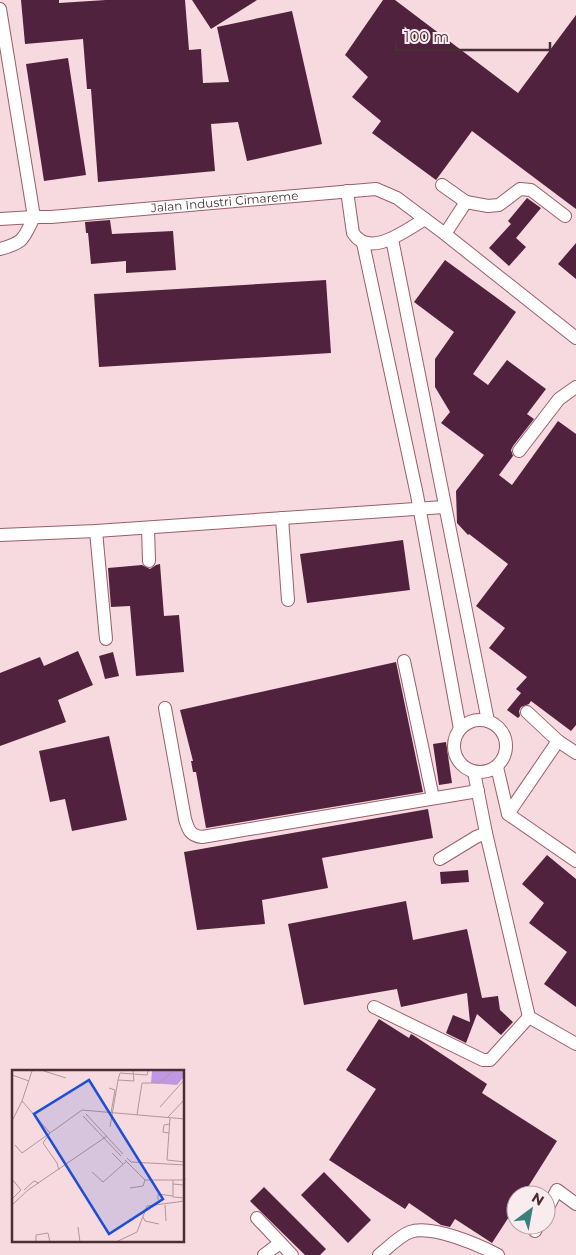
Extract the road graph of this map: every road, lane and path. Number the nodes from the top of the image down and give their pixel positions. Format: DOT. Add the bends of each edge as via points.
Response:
graph roads {
  1 [pos="0,9"];
  2 [pos="442,185"];
  3 [pos="347,191"];
  4 [pos="466,202"];
  5 [pos="34,216"];
  6 [pos="565,216"];
  7 [pos="0,219"];
  8 [pos="425,219"];
  9 [pos="445,234"];
  10 [pos="392,239"];
  11 [pos="363,243"];
  12 [pos="0,250"];
  13 [pos="576,338"];
  14 [pos="576,387"];
  15 [pos="519,452"];
  16 [pos="444,507"];
  17 [pos="419,509"];
  18 [pos="282,518"];
  19 [pos="148,528"];
  20 [pos="96,531"];
  21 [pos="0,535"];
  22 [pos="149,561"];
  23 [pos="288,600"];
  24 [pos="106,639"];
  25 [pos="404,661"];
  26 [pos="165,708"];
  27 [pos="527,712"];
  28 [pos="488,721"];
  29 [pos="460,729"];
  30 [pos="558,742"];
  31 [pos="576,754"];
  32 [pos="496,767"];
  33 [pos="474,772"];
  34 [pos="478,791"];
  35 [pos="433,798"];
  36 [pos="508,814"];
  37 [pos="486,833"];
  38 [pos="440,859"];
  39 [pos="576,861"];
  40 [pos="374,1007"];
  41 [pos="529,1016"];
  42 [pos="576,1044"];
  43 [pos="556,1192"];
  44 [pos="576,1204"];
  45 [pos="257,1218"];
  46 [pos="280,1242"];
  47 [pos="264,1255"];
  48 [pos="292,1255"];
  49 [pos="379,1255"];
  50 [pos="498,1255"];
  1 -- 5 [label="street"];
  2 -- 4 [label="street"];
  3 -- 5 [label="street, Jalan Industri Cimareme"];
  3 -- 8 [label="street, Jalan Industri Cimareme" via="385,192"];
  3 -- 11 [label="street" via="353,233"];
  4 -- 6 [label="street" via="499,205 520,188 531,190"];
  4 -- 9 [label="street"];
  5 -- 7 [label="street, Jalan Industri Cimareme"];
  5 -- 12 [label="street" via="23,240"];
  8 -- 9 [label="street, Jalan Industri Cimareme"];
  8 -- 10 [label="street"];
  9 -- 13 [label="street, Jalan Industri Cimareme"];
  10 -- 11 [label="street"];
  10 -- 16 [label="street"];
  11 -- 17 [label="street"];
  14 -- 15 [label="street" via="558,399"];
  16 -- 17 [label="street"];
  16 -- 28 [label="street"];
  17 -- 18 [label="street"];
  17 -- 29 [label="street"];
  18 -- 19 [label="street"];
  18 -- 23 [label="street"];
  19 -- 20 [label="street"];
  19 -- 22 [label="street"];
  20 -- 21 [label="street"];
  20 -- 24 [label="street"];
  25 -- 35 [label="street"];
  26 -- 35 [label="street" via="184,818 188,831 195,836"];
  27 -- 30 [label="street"];
  28 -- 29 [label="street" via="473,721"];
  28 -- 32 [label="street" via="504,736 506,747"];
  29 -- 33 [label="street" via="454,741 455,754 462,766"];
  30 -- 31 [label="street"];
  30 -- 36 [label="street"];
  32 -- 33 [label="street" via="490,771"];
  32 -- 36 [label="street"];
  33 -- 34 [label="street"];
  34 -- 35 [label="street"];
  34 -- 37 [label="street"];
  36 -- 39 [label="street"];
  37 -- 38 [label="street"];
  37 -- 41 [label="street"];
  40 -- 41 [label="street" via="484,1060 490,1060"];
  41 -- 42 [label="street"];
  43 -- 44 [label="street"];
  45 -- 46 [label="street"];
  46 -- 47 [label="street"];
  46 -- 48 [label="street"];
  49 -- 50 [label="street" via="409,1232 419,1230 468,1242"];
}
